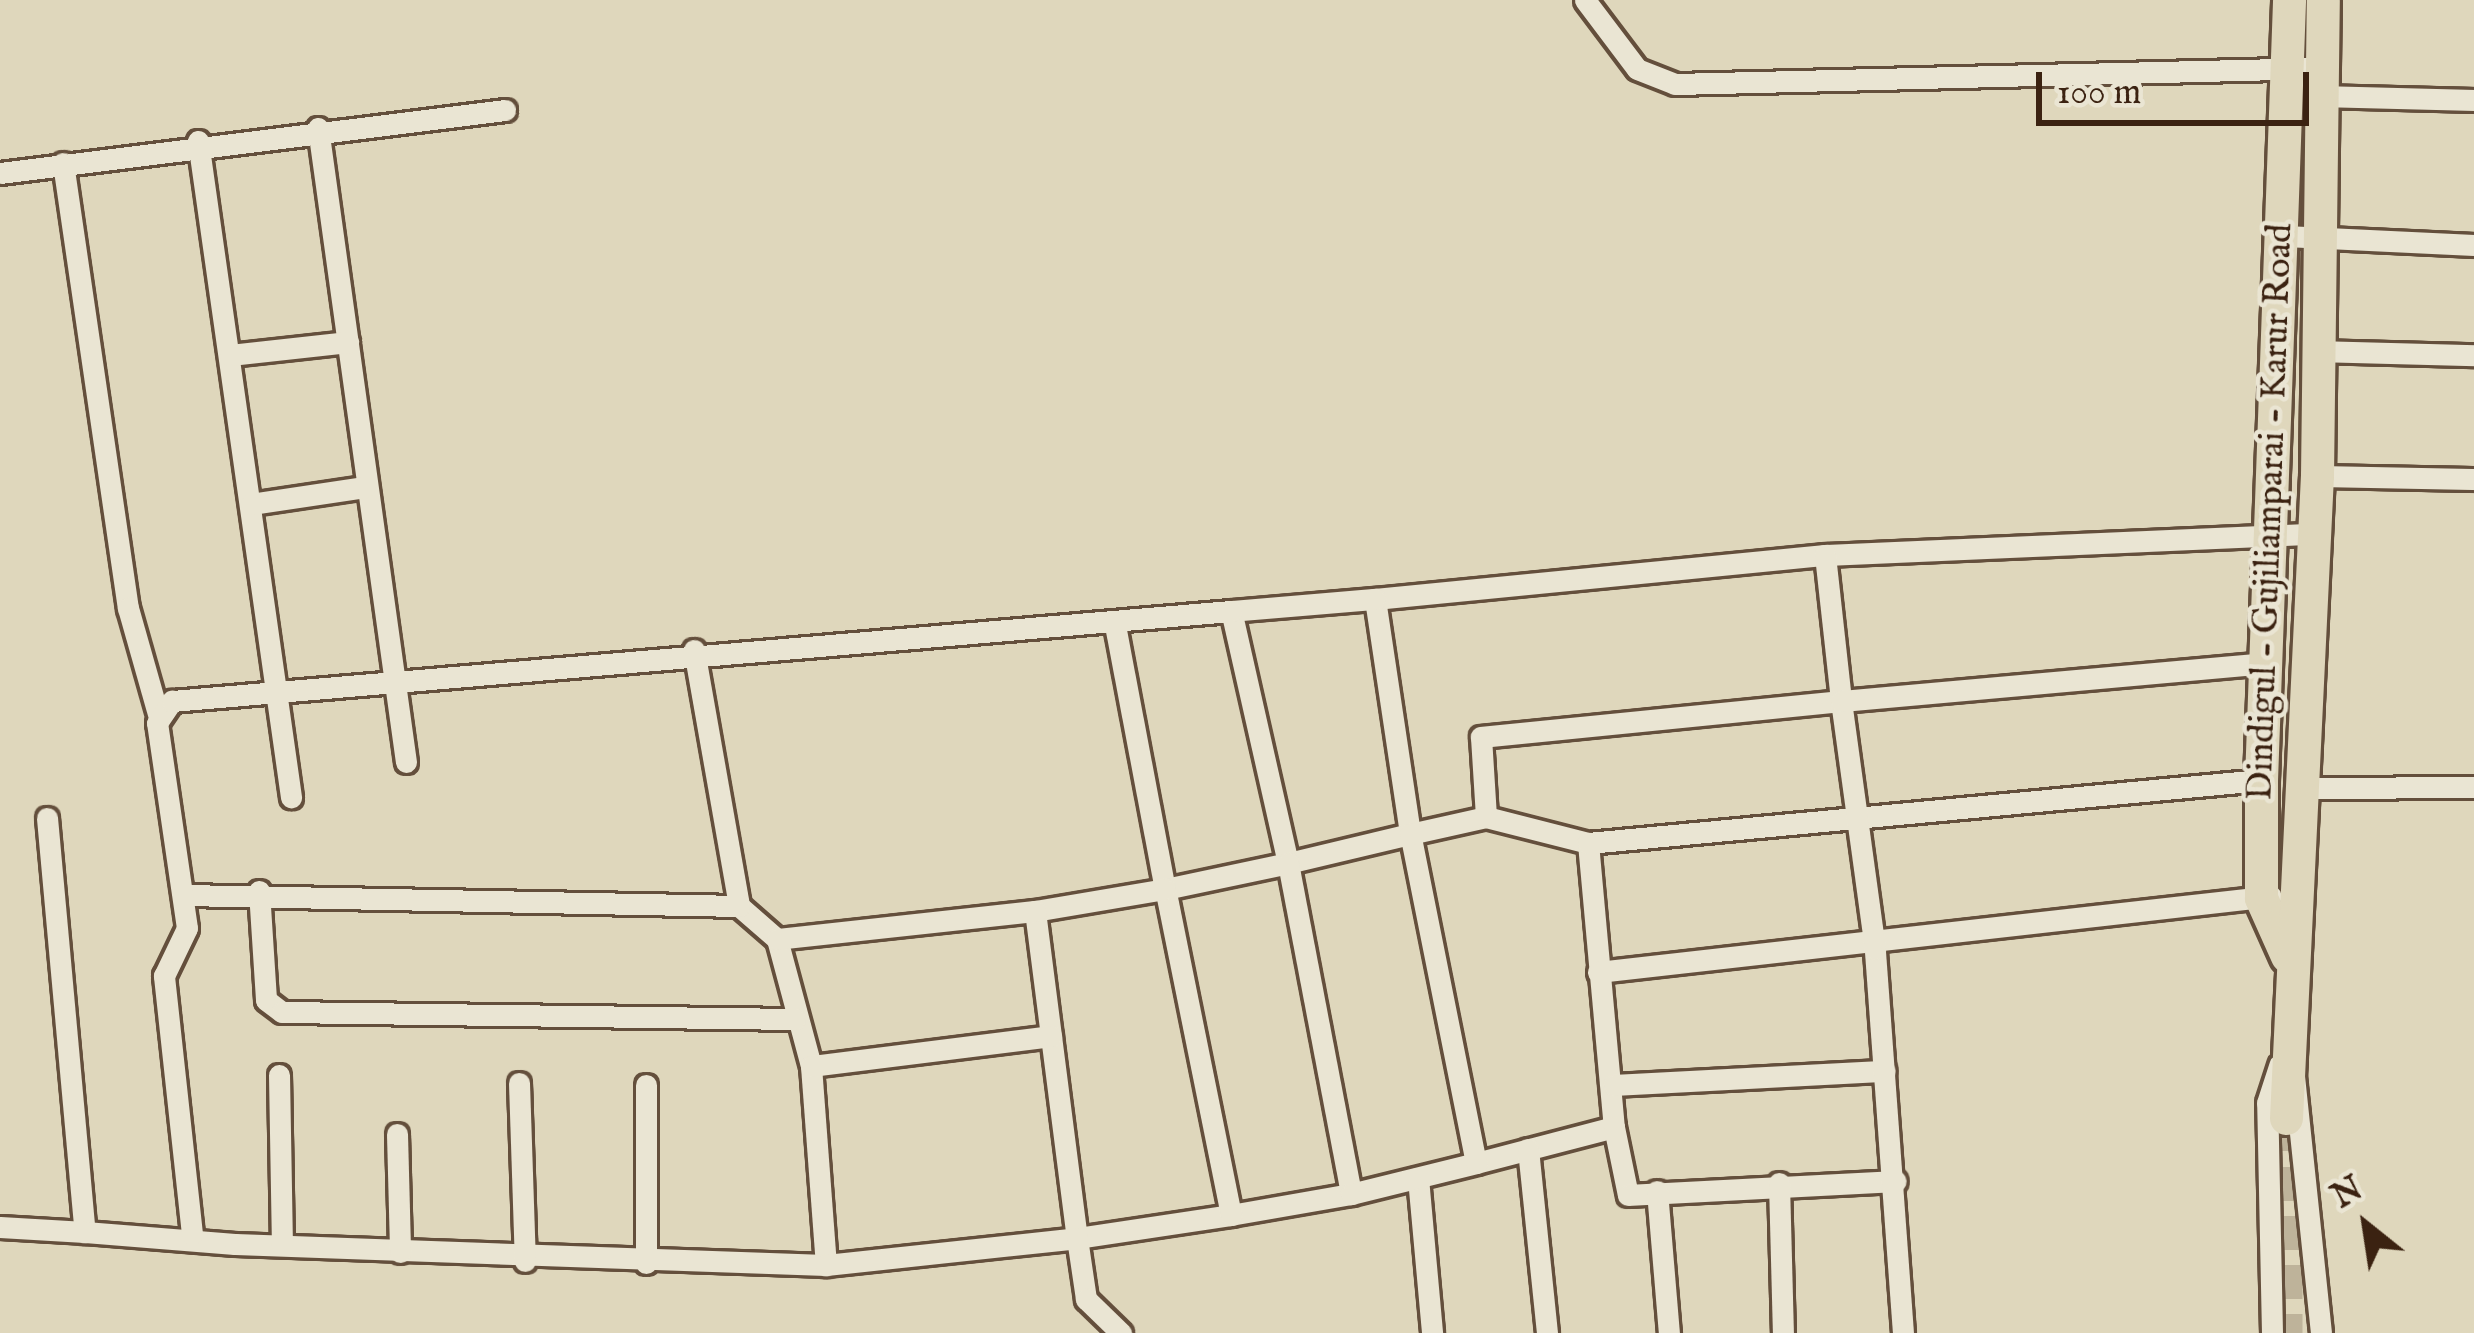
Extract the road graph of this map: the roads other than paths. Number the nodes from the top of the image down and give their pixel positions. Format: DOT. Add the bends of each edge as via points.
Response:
graph roads {
  1 [pos="1585,0"];
  2 [pos="2289,0"];
  3 [pos="2323,0"];
  4 [pos="2309,77"];
  5 [pos="2474,100"];
  6 [pos="505,110"];
  7 [pos="318,128"];
  8 [pos="198,141"];
  9 [pos="63,163"];
  10 [pos="0,173"];
  11 [pos="2301,236"];
  12 [pos="2474,244"];
  13 [pos="348,342"];
  14 [pos="2316,351"];
  15 [pos="230,355"];
  16 [pos="2474,355"];
  17 [pos="2317,476"];
  18 [pos="2474,479"];
  19 [pos="365,487"];
  20 [pos="251,504"];
  21 [pos="2293,534"];
  22 [pos="1825,555"];
  23 [pos="1375,599"];
  24 [pos="1231,611"];
  25 [pos="1115,625"];
  26 [pos="694,650"];
  27 [pos="2266,663"];
  28 [pos="393,683"];
  29 [pos="278,694"];
  30 [pos="1841,701"];
  31 [pos="158,714"];
  32 [pos="406,762"];
  33 [pos="2261,780"];
  34 [pos="2474,787"];
  35 [pos="2302,788"];
  36 [pos="291,797"];
  37 [pos="1486,817"];
  38 [pos="47,818"];
  39 [pos="1858,824"];
  40 [pos="1410,834"];
  41 [pos="1588,843"];
  42 [pos="1288,863"];
  43 [pos="1165,889"];
  44 [pos="259,891"];
  45 [pos="2297,892"];
  46 [pos="183,895"];
  47 [pos="2261,898"];
  48 [pos="739,906"];
  49 [pos="1035,911"];
  50 [pos="777,939"];
  51 [pos="1875,949"];
  52 [pos="2288,958"];
  53 [pos="1598,972"];
  54 [pos="795,1019"];
  55 [pos="1051,1036"];
  56 [pos="2284,1047"];
  57 [pos="811,1066"];
  58 [pos="1885,1071"];
  59 [pos="279,1076"];
  60 [pos="519,1083"];
  61 [pos="646,1085"];
  62 [pos="1614,1085"];
  63 [pos="2286,1118"];
  64 [pos="1614,1127"];
  65 [pos="397,1134"];
  66 [pos="1528,1149"];
  67 [pos="1476,1163"];
  68 [pos="1418,1178"];
  69 [pos="1896,1180"];
  70 [pos="1780,1183"];
  71 [pos="1657,1191"];
  72 [pos="1351,1194"];
  73 [pos="1231,1215"];
  74 [pos="0,1227"];
  75 [pos="85,1232"];
  76 [pos="192,1234"];
  77 [pos="1077,1238"];
  78 [pos="281,1245"];
  79 [pos="400,1252"];
  80 [pos="525,1261"];
  81 [pos="646,1263"];
  82 [pos="826,1265"];
  83 [pos="1121,1333"];
  84 [pos="1432,1333"];
  85 [pos="1547,1333"];
  86 [pos="1669,1333"];
  87 [pos="1783,1333"];
  88 [pos="1903,1333"];
  89 [pos="2272,1333"];
  90 [pos="2321,1333"];
  1 -- 4 [label="street" via="1637,69 1676,84"];
  2 -- 4 [label="main road"];
  3 -- 4 [label="main road"];
  4 -- 5 [label="street"];
  4 -- 11 [label="main road"];
  6 -- 7 [label="street"];
  7 -- 8 [label="street"];
  7 -- 13 [label="street"];
  8 -- 9 [label="street"];
  8 -- 15 [label="street"];
  9 -- 10 [label="street"];
  9 -- 31 [label="street" via="131,627"];
  11 -- 12 [label="street"];
  11 -- 14 [label="main road, Dindigul - Gujiliamparai - Karur Road"];
  11 -- 21 [label="main road"];
  13 -- 15 [label="street"];
  13 -- 19 [label="street"];
  14 -- 16 [label="street"];
  14 -- 17 [label="main road, Dindigul - Gujiliamparai - Karur Road"];
  15 -- 20 [label="street"];
  17 -- 18 [label="street"];
  17 -- 21 [label="main road, Dindigul - Gujiliamparai - Karur Road"];
  19 -- 20 [label="street"];
  19 -- 28 [label="street"];
  20 -- 29 [label="street"];
  21 -- 22 [label="street"];
  21 -- 27 [label="main road, Dindigul - Gujiliamparai - Karur Road"];
  21 -- 35 [label="main road, Dindigul - Gujiliamparai - Karur Road"];
  22 -- 23 [label="street"];
  22 -- 30 [label="street"];
  23 -- 24 [label="street"];
  23 -- 40 [label="street"];
  24 -- 25 [label="street"];
  24 -- 42 [label="street"];
  25 -- 26 [label="street"];
  25 -- 43 [label="street"];
  26 -- 28 [label="street"];
  26 -- 48 [label="street"];
  27 -- 30 [label="street"];
  27 -- 33 [label="main road, Dindigul - Gujiliamparai - Karur Road"];
  28 -- 29 [label="street"];
  28 -- 32 [label="street"];
  29 -- 31 [label="street" via="172,701"];
  29 -- 36 [label="street"];
  30 -- 37 [label="street" via="1488,732 1478,744"];
  30 -- 39 [label="street"];
  31 -- 46 [label="street"];
  33 -- 39 [label="street"];
  33 -- 47 [label="main road, Dindigul - Gujiliamparai - Karur Road"];
  34 -- 35 [label="street"];
  35 -- 45 [label="main road, Dindigul - Gujiliamparai - Karur Road"];
  37 -- 40 [label="street"];
  37 -- 41 [label="street"];
  38 -- 75 [label="street"];
  39 -- 41 [label="street"];
  39 -- 51 [label="street"];
  40 -- 42 [label="street"];
  40 -- 67 [label="street"];
  41 -- 53 [label="street"];
  42 -- 43 [label="street"];
  42 -- 72 [label="street"];
  43 -- 49 [label="street"];
  43 -- 73 [label="street"];
  44 -- 46 [label="street"];
  44 -- 48 [label="street"];
  44 -- 54 [label="street" via="266,1000 282,1012"];
  45 -- 47 [label="street"];
  45 -- 52 [label="main road, Dindigul - Gujiliamparai - Karur Road"];
  46 -- 76 [label="street" via="188,928 164,976"];
  47 -- 51 [label="street"];
  47 -- 52 [label="main road, Dindigul - Gujiliamparai - Karur Road"];
  48 -- 50 [label="street"];
  49 -- 50 [label="street"];
  49 -- 55 [label="street"];
  50 -- 54 [label="street"];
  51 -- 53 [label="street"];
  51 -- 58 [label="street"];
  52 -- 56 [label="main road, Dindigul - Gujiliamparai - Karur Road"];
  53 -- 62 [label="street"];
  54 -- 57 [label="street"];
  55 -- 57 [label="street"];
  55 -- 77 [label="street"];
  56 -- 63 [label="main road, Dindigul - Gujiliamparai - Karur Road"];
  56 -- 89 [label="street" via="2267,1103"];
  56 -- 90 [label="street" via="2304,1104"];
  57 -- 82 [label="street"];
  58 -- 62 [label="street"];
  58 -- 69 [label="street"];
  59 -- 78 [label="street"];
  60 -- 80 [label="street"];
  61 -- 81 [label="street"];
  62 -- 64 [label="street"];
  64 -- 66 [label="street"];
  64 -- 71 [label="street" via="1628,1195"];
  65 -- 79 [label="street"];
  66 -- 67 [label="street"];
  66 -- 85 [label="street"];
  67 -- 68 [label="street"];
  68 -- 72 [label="street"];
  68 -- 84 [label="street"];
  69 -- 70 [label="street"];
  69 -- 88 [label="street"];
  70 -- 71 [label="street"];
  70 -- 87 [label="street"];
  71 -- 86 [label="street"];
  72 -- 73 [label="street"];
  73 -- 77 [label="street"];
  74 -- 75 [label="street"];
  75 -- 76 [label="street"];
  76 -- 78 [label="street"];
  77 -- 82 [label="street"];
  77 -- 83 [label="street" via="1091,1316"];
  78 -- 79 [label="street"];
  79 -- 80 [label="street"];
  80 -- 81 [label="street"];
  81 -- 82 [label="street"];
}
